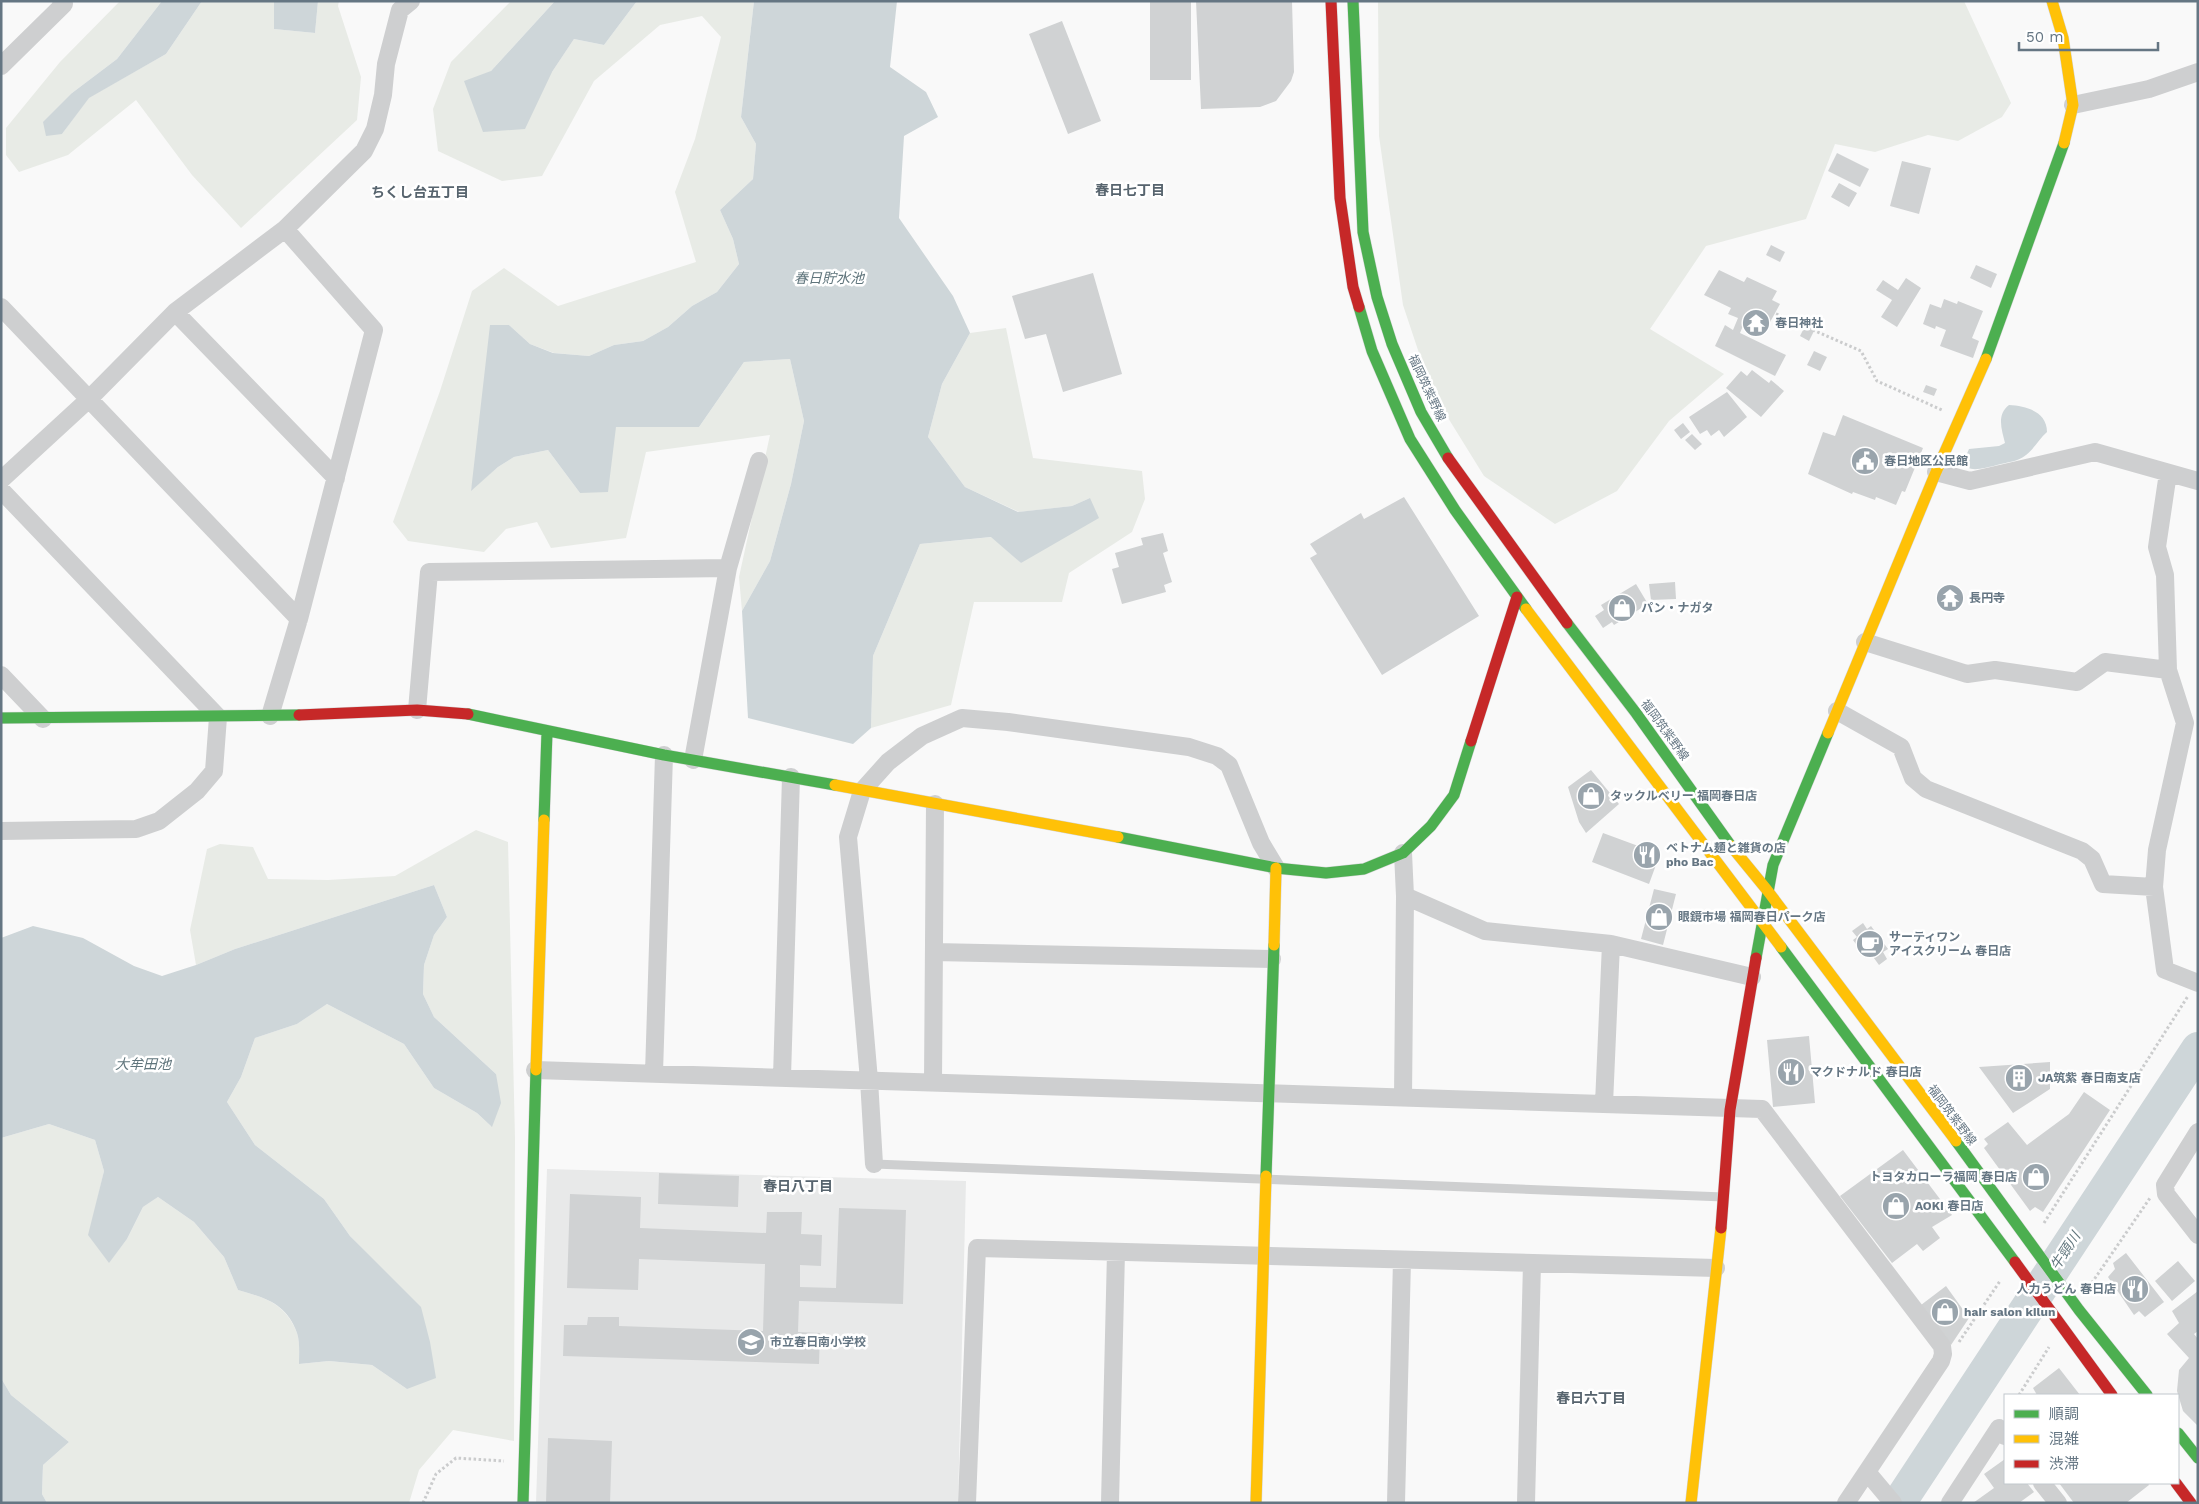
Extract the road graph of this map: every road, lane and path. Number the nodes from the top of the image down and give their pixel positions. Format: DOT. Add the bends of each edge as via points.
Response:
graph roads {
  1 [pos="62,1"];
  2 [pos="411,1"];
  3 [pos="1330,1"];
  4 [pos="1353,1"];
  5 [pos="2052,1"];
  6 [pos="1,66"];
  7 [pos="2198,72"];
  8 [pos="2073,104"];
  9 [pos="285,229"];
  10 [pos="1,307"];
  11 [pos="175,312"];
  12 [pos="1776,314"];
  13 [pos="88,400"];
  14 [pos="1960,419"];
  15 [pos="758,461"];
  16 [pos="1936,472"];
  17 [pos="2168,473"];
  18 [pos="336,478"];
  19 [pos="1,480"];
  20 [pos="2198,480"];
  21 [pos="1,490"];
  22 [pos="728,568"];
  23 [pos="1517,597"];
  24 [pos="299,619"];
  25 [pos="1865,642"];
  26 [pos="2168,670"];
  27 [pos="1,675"];
  28 [pos="417,710"];
  29 [pos="1838,711"];
  30 [pos="270,716"];
  31 [pos="218,717"];
  32 [pos="1,718"];
  33 [pos="44,719"];
  34 [pos="547,732"];
  35 [pos="664,755"];
  36 [pos="693,760"];
  37 [pos="791,777"];
  38 [pos="862,792"];
  39 [pos="935,804"];
  40 [pos="1,832"];
  41 [pos="1403,853"];
  42 [pos="1276,868"];
  43 [pos="2154,887"];
  44 [pos="1766,890"];
  45 [pos="1405,896"];
  46 [pos="1761,920"];
  47 [pos="1611,944"];
  48 [pos="934,952"];
  49 [pos="1272,958"];
  50 [pos="1752,977"];
  51 [pos="2196,979"];
  52 [pos="535,1070"];
  53 [pos="654,1073"];
  54 [pos="782,1077"];
  55 [pos="869,1080"];
  56 [pos="933,1082"];
  57 [pos="1268,1093"];
  58 [pos="1403,1097"];
  59 [pos="1604,1104"];
  60 [pos="1730,1110"];
  61 [pos="2198,1132"];
  62 [pos="874,1164"];
  63 [pos="1266,1180"];
  64 [pos="2152,1194"];
  65 [pos="1724,1197"];
  66 [pos="2041,1228"];
  67 [pos="2198,1235"];
  68 [pos="1116,1252"];
  69 [pos="1264,1256"];
  70 [pos="1402,1260"];
  71 [pos="1532,1264"];
  72 [pos="1716,1268"];
  73 [pos="2005,1274"];
  74 [pos="2088,1288"];
  75 [pos="2051,1343"];
  76 [pos="1954,1348"];
  77 [pos="2020,1394"];
  78 [pos="2111,1394"];
  79 [pos="2147,1394"];
  80 [pos="2179,1434"];
  81 [pos="2004,1435"];
  82 [pos="2198,1458"];
  83 [pos="524,1465"];
  84 [pos="1872,1477"];
  85 [pos="2043,1484"];
  86 [pos="2177,1484"];
  87 [pos="423,1503"];
  88 [pos="523,1503"];
  89 [pos="967,1503"];
  90 [pos="1110,1503"];
  91 [pos="1256,1503"];
  92 [pos="1396,1503"];
  93 [pos="1526,1503"];
  94 [pos="1691,1503"];
  95 [pos="1846,1503"];
  96 [pos="1893,1503"];
  97 [pos="1950,1503"];
  98 [pos="2058,1503"];
  99 [pos="2191,1503"];
  1 -- 6 [label="street" via="64,4"];
  2 -- 9 [label="street" via="400,10 386,64 375,129 364,151"];
  3 -- 23 [label="street" via="1340,198 1353,287 1372,350 1410,439 1455,510"];
  4 -- 44 [label="street, 福岡筑紫野線" via="1364,232 1377,297 1420,412 1456,471 1536,584"];
  5 -- 8 [label="street" via="2063,38"];
  7 -- 8 [label="street" via="2149,90"];
  8 -- 14 [label="street" via="2058,164 1991,347"];
  9 -- 11 [label="street"];
  9 -- 18 [label="street" via="374,330"];
  10 -- 13 [label="street"];
  11 -- 13 [label="street"];
  11 -- 18 [label="street"];
  12 -- 14 [label="path" via="1861,351 1877,381"];
  13 -- 19 [label="street"];
  13 -- 24 [label="street"];
  14 -- 16 [label="street"];
  15 -- 22 [label="street"];
  16 -- 17 [label="street" via="1970,481 2095,452"];
  16 -- 25 [label="street"];
  17 -- 20 [label="street"];
  17 -- 26 [label="street" via="2158,547 2165,575"];
  18 -- 24 [label="street"];
  21 -- 31 [label="street"];
  22 -- 28 [label="street" via="429,572"];
  22 -- 36 [label="street"];
  23 -- 41 [label="street" via="1454,795 1431,826"];
  23 -- 46 [label="street"];
  24 -- 30 [label="street"];
  25 -- 26 [label="street" via="1967,674 1995,670 2077,682 2105,662"];
  25 -- 29 [label="street"];
  26 -- 43 [label="street" via="2185,723 2157,850"];
  27 -- 33 [label="street"];
  28 -- 30 [label="street"];
  28 -- 34 [label="street" via="467,714"];
  29 -- 43 [label="street" via="1901,747 1913,778 1926,789 2082,851 2092,859 2103,884"];
  29 -- 44 [label="street" via="1773,865"];
  30 -- 31 [label="street"];
  31 -- 33 [label="street"];
  31 -- 40 [label="street" via="214,771 197,791 159,821 136,829"];
  32 -- 33 [label="street"];
  34 -- 35 [label="street"];
  34 -- 52 [label="street"];
  35 -- 36 [label="street"];
  35 -- 53 [label="street"];
  36 -- 37 [label="street"];
  37 -- 38 [label="street"];
  37 -- 54 [label="street"];
  38 -- 39 [label="street"];
  38 -- 42 [label="street" via="888,762 922,736 962,718 1189,747 1217,756 1229,765 1261,843"];
  38 -- 55 [label="street" via="848,837"];
  39 -- 42 [label="street"];
  39 -- 48 [label="street"];
  41 -- 42 [label="street" via="1364,868 1326,873"];
  41 -- 45 [label="street"];
  42 -- 49 [label="street"];
  43 -- 51 [label="street" via="2165,970"];
  44 -- 46 [label="street"];
  44 -- 79 [label="street, 福岡筑紫野線" via="2079,1310"];
  45 -- 47 [label="street" via="1485,931"];
  45 -- 58 [label="street"];
  46 -- 50 [label="street"];
  46 -- 78 [label="street"];
  47 -- 50 [label="street"];
  47 -- 59 [label="street"];
  48 -- 49 [label="street"];
  48 -- 56 [label="street"];
  49 -- 57 [label="street"];
  50 -- 60 [label="street"];
  51 -- 66 [label="path"];
  52 -- 53 [label="street"];
  52 -- 83 [label="street"];
  53 -- 54 [label="street"];
  54 -- 55 [label="street"];
  55 -- 56 [label="street"];
  55 -- 62 [label="street"];
  56 -- 57 [label="street"];
  57 -- 58 [label="street"];
  57 -- 63 [label="street"];
  58 -- 59 [label="street"];
  59 -- 60 [label="street"];
  60 -- 65 [label="street"];
  60 -- 84 [label="street" via="1762,1109 1942,1346 1944,1354 1941,1361"];
  61 -- 67 [label="street" via="2165,1185 2166,1194"];
  62 -- 63 [label="lane"];
  63 -- 65 [label="lane"];
  63 -- 69 [label="street"];
  64 -- 74 [label="path"];
  65 -- 72 [label="street"];
  68 -- 69 [label="street"];
  68 -- 89 [label="street" via="977,1248"];
  68 -- 90 [label="street"];
  69 -- 70 [label="street"];
  69 -- 91 [label="street"];
  70 -- 71 [label="street"];
  70 -- 92 [label="street"];
  71 -- 72 [label="street"];
  71 -- 93 [label="street"];
  72 -- 94 [label="street"];
  73 -- 76 [label="path"];
  75 -- 77 [label="path"];
  80 -- 82 [label="street"];
  81 -- 97 [label="street" via="1999,1428"];
  83 -- 87 [label="path" via="456,1458 436,1474"];
  83 -- 88 [label="street"];
  84 -- 95 [label="street"];
  84 -- 96 [label="street"];
  85 -- 98 [label="street"];
  86 -- 99 [label="street"];
}
